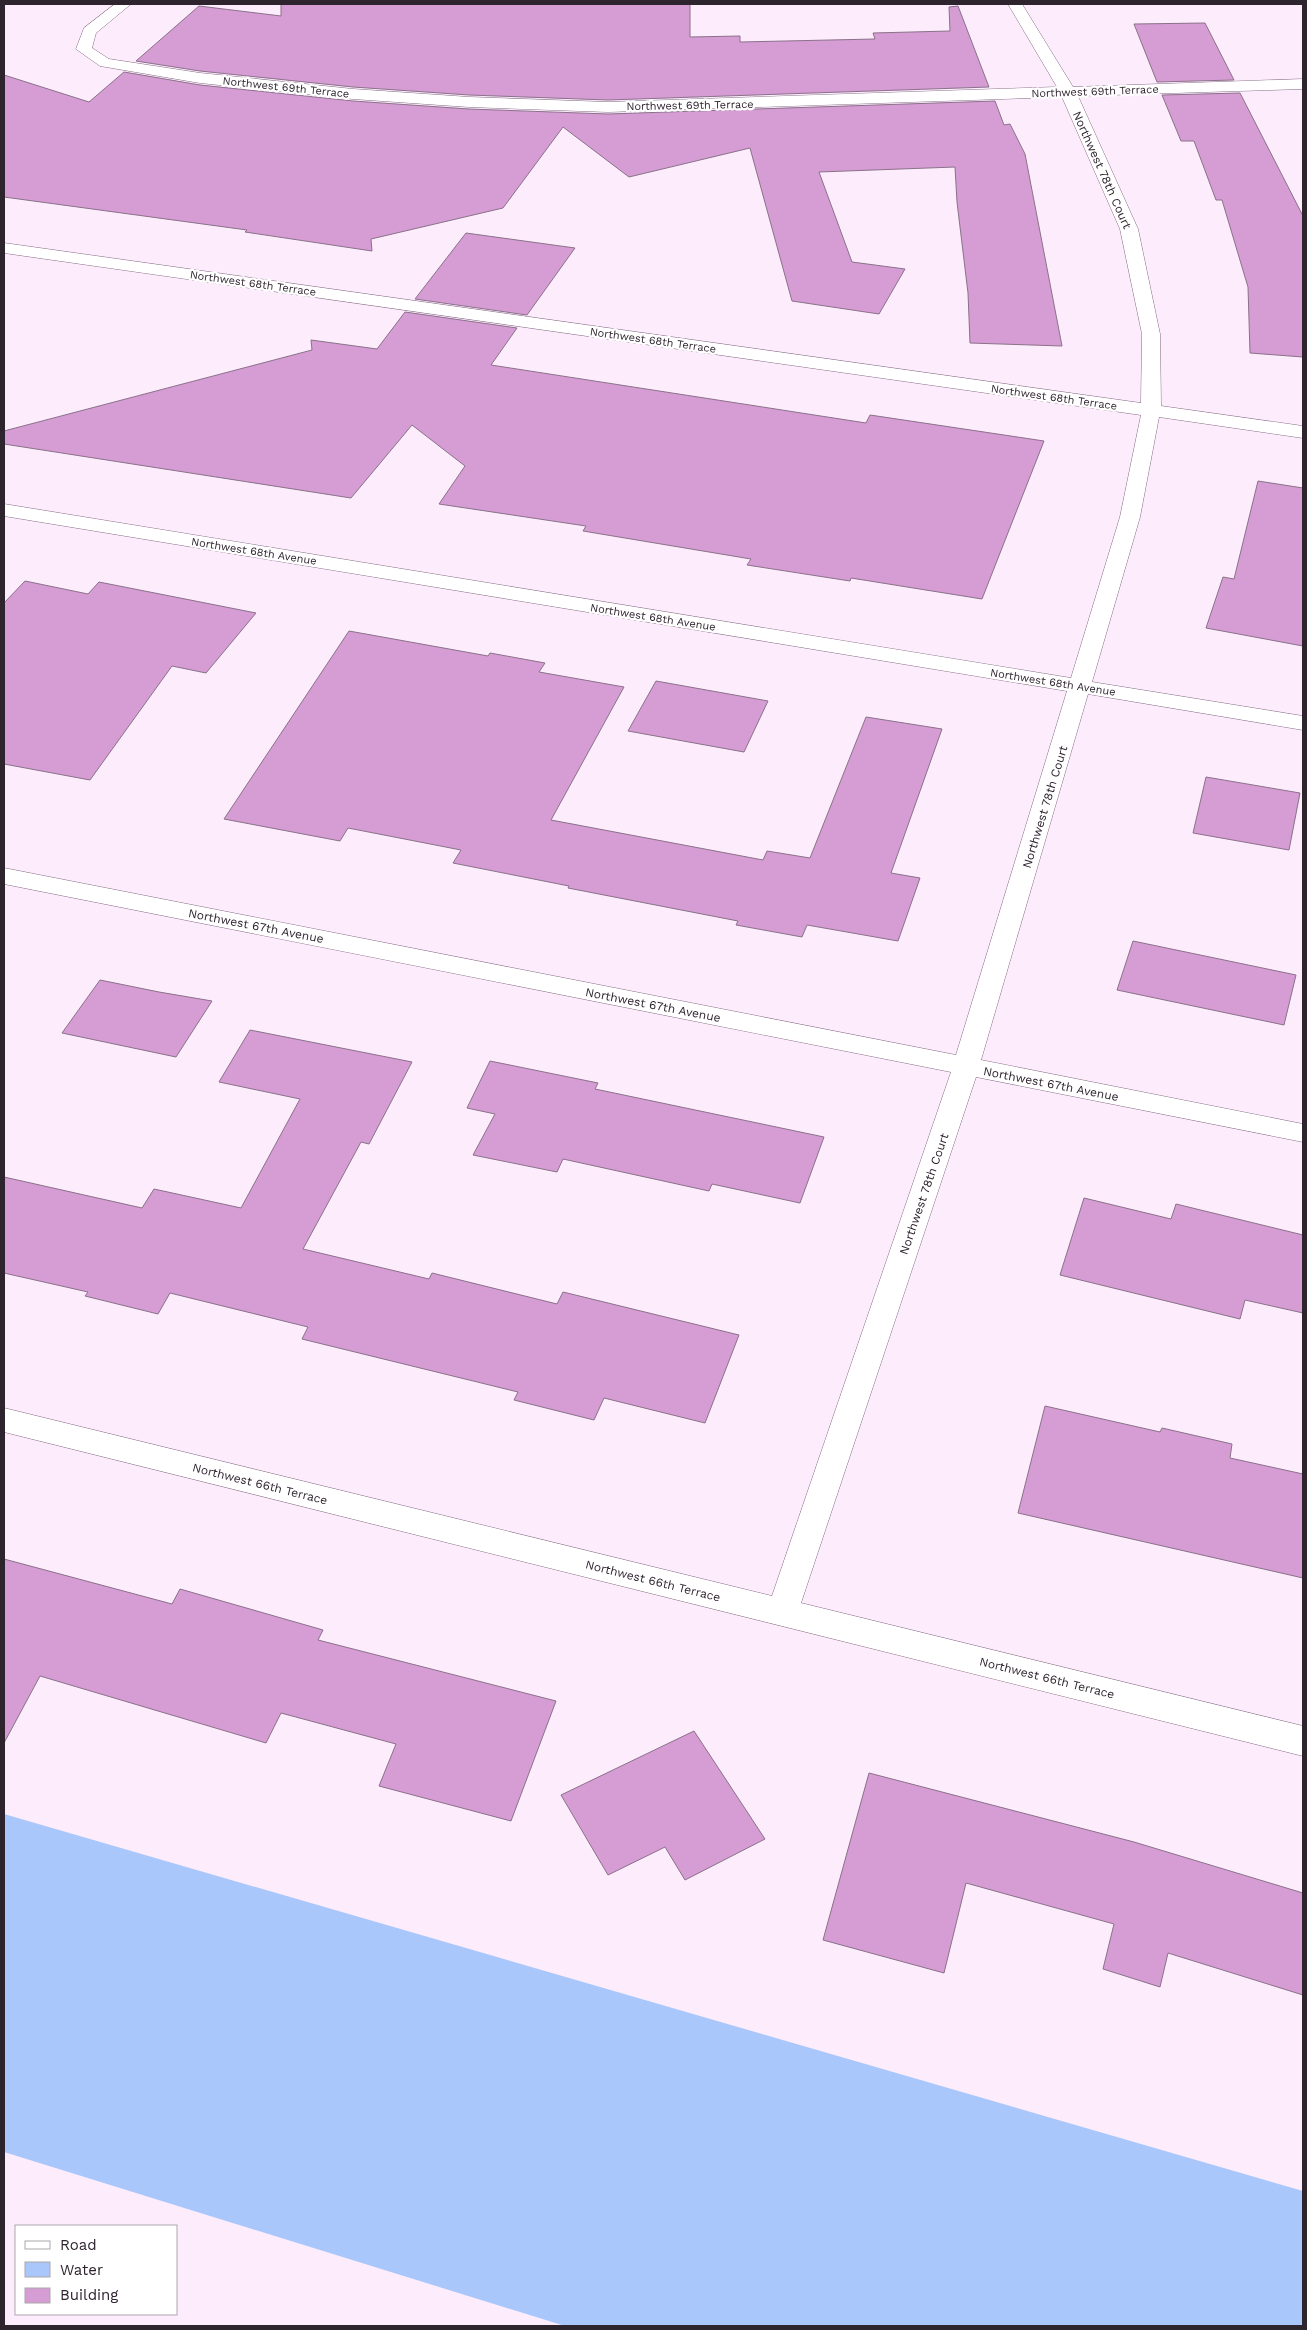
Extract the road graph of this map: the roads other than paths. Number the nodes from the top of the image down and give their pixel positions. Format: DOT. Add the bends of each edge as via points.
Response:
graph roads {
  1 [pos="124,4"];
  2 [pos="1015,4"];
  3 [pos="1303,84"];
  4 [pos="1068,92"];
  5 [pos="4,248"];
  6 [pos="1150,410"];
  7 [pos="1303,432"];
  8 [pos="4,510"];
  9 [pos="1081,687"];
  10 [pos="1303,723"];
  11 [pos="4,876"];
  12 [pos="966,1067"];
  13 [pos="1303,1133"];
  14 [pos="4,1420"];
  15 [pos="782,1613"];
  16 [pos="1303,1741"];
  1 -- 4 [label="street, Northwest 69th Terrace" via="89,30 84,49 105,63 200,78 354,94 469,102 617,106"];
  2 -- 4 [label="street, Northwest 78th Court"];
  3 -- 4 [label="street, Northwest 69th Terrace"];
  4 -- 6 [label="street, Northwest 78th Court" via="1129,229 1151,334"];
  5 -- 6 [label="street, Northwest 68th Terrace"];
  6 -- 7 [label="street, Northwest 68th Terrace"];
  6 -- 9 [label="street, Northwest 78th Court" via="1130,517"];
  8 -- 9 [label="street, Northwest 68th Avenue"];
  9 -- 10 [label="street, Northwest 68th Avenue"];
  9 -- 12 [label="street, Northwest 78th Court"];
  11 -- 12 [label="street, Northwest 67th Avenue"];
  12 -- 13 [label="street, Northwest 67th Avenue"];
  12 -- 15 [label="street, Northwest 78th Court"];
  14 -- 15 [label="street, Northwest 66th Terrace"];
  15 -- 16 [label="street, Northwest 66th Terrace"];
}
